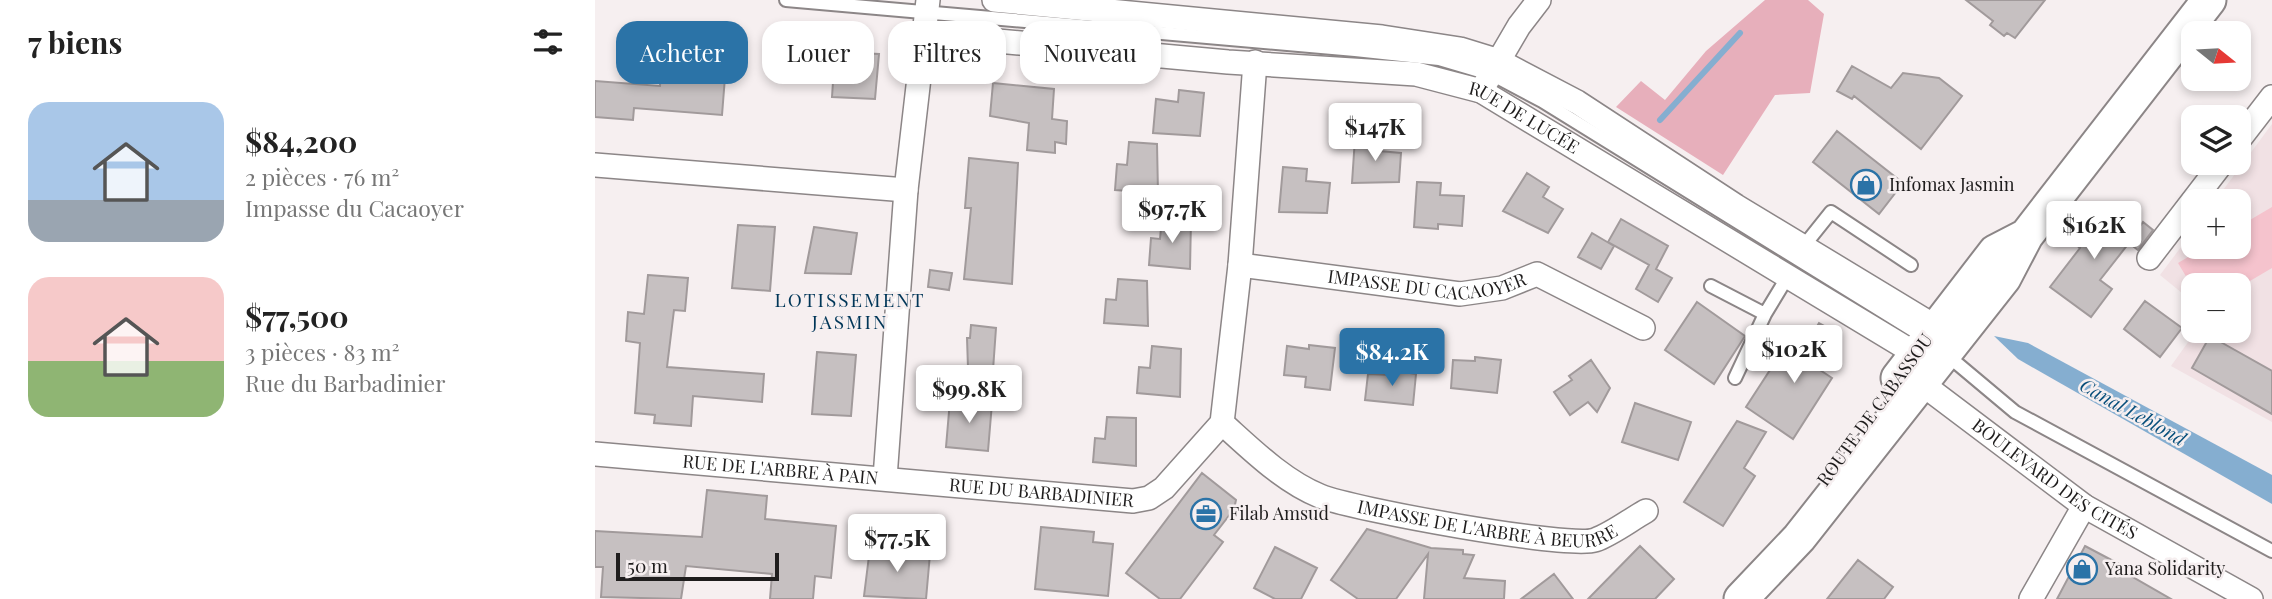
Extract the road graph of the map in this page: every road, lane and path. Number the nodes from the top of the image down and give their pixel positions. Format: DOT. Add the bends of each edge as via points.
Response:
graph roads {
  1 [pos="786,0"];
  2 [pos="994,0"];
  3 [pos="1539,0"];
  4 [pos="2209,0"];
  5 [pos="1058,2"];
  6 [pos="927,6"];
  7 [pos="1006,41"];
  8 [pos="1255,62"];
  9 [pos="1491,76"];
  10 [pos="916,84"];
  11 [pos="2272,97"];
  12 [pos="2251,124"];
  13 [pos="595,165"];
  14 [pos="2213,175"];
  15 [pos="906,190"];
  16 [pos="1803,247"];
  17 [pos="2149,258"];
  18 [pos="1240,265"];
  19 [pos="1911,265"];
  20 [pos="1788,276"];
  21 [pos="1711,286"];
  22 [pos="1765,314"];
  23 [pos="1643,328"];
  24 [pos="1925,354"];
  25 [pos="1735,378"];
  26 [pos="1221,423"];
  27 [pos="595,454"];
  28 [pos="885,478"];
  29 [pos="2084,506"];
  30 [pos="1646,511"];
  31 [pos="2272,551"];
  32 [pos="1740,599"];
  33 [pos="2031,599"];
  34 [pos="2251,599"];
  1 -- 6 [label="lane"];
  2 -- 5 [label="street"];
  3 -- 9 [label="street"];
  4 -- 24 [label="main road, ROUTE DE CABASSOU" via="2026,236 2004,278"];
  5 -- 9 [label="street" via="1152,17 1382,37 1460,49"];
  6 -- 9 [label="lane" via="1427,58"];
  7 -- 8 [label="street, RUE DE LUCÉE"];
  8 -- 9 [label="street, RUE DE LUCÉE"];
  8 -- 18 [label="street"];
  9 -- 16 [label="street" via="1577,103"];
  9 -- 20 [label="street, RUE DE LUCÉE"];
  9 -- 24 [label="lane" via="1542,102"];
  10 -- 15 [label="street, RUE DE L'ARBRE À PAIN"];
  11 -- 12 [label="street"];
  13 -- 15 [label="street"];
  14 -- 17 [label="street"];
  15 -- 28 [label="street, RUE DE L'ARBRE À PAIN"];
  16 -- 19 [label="lane" via="1832,212"];
  16 -- 24 [label="street"];
  18 -- 23 [label="street, IMPASSE DU CACAOYER" via="1460,293 1502,288 1537,274"];
  18 -- 26 [label="street"];
  20 -- 22 [label="lane"];
  20 -- 24 [label="street, RUE DE LUCÉE"];
  21 -- 22 [label="lane"];
  22 -- 25 [label="lane"];
  24 -- 29 [label="street, BOULEVARD DES CITÉS"];
  24 -- 31 [label="lane" via="2015,412"];
  24 -- 32 [label="main road, ROUTE DE CABASSOU"];
  26 -- 28 [label="street, RUE DU BARBADINIER" via="1164,488 1133,501"];
  26 -- 30 [label="street, IMPASSE DE L'ARBRE À BEURRE" via="1268,464 1320,496 1375,510 1546,539 1594,541"];
  27 -- 28 [label="street, RUE DE L'ARBRE À PAIN"];
  29 -- 33 [label="street"];
  29 -- 34 [label="street, BOULEVARD DES CITÉS"];
}
